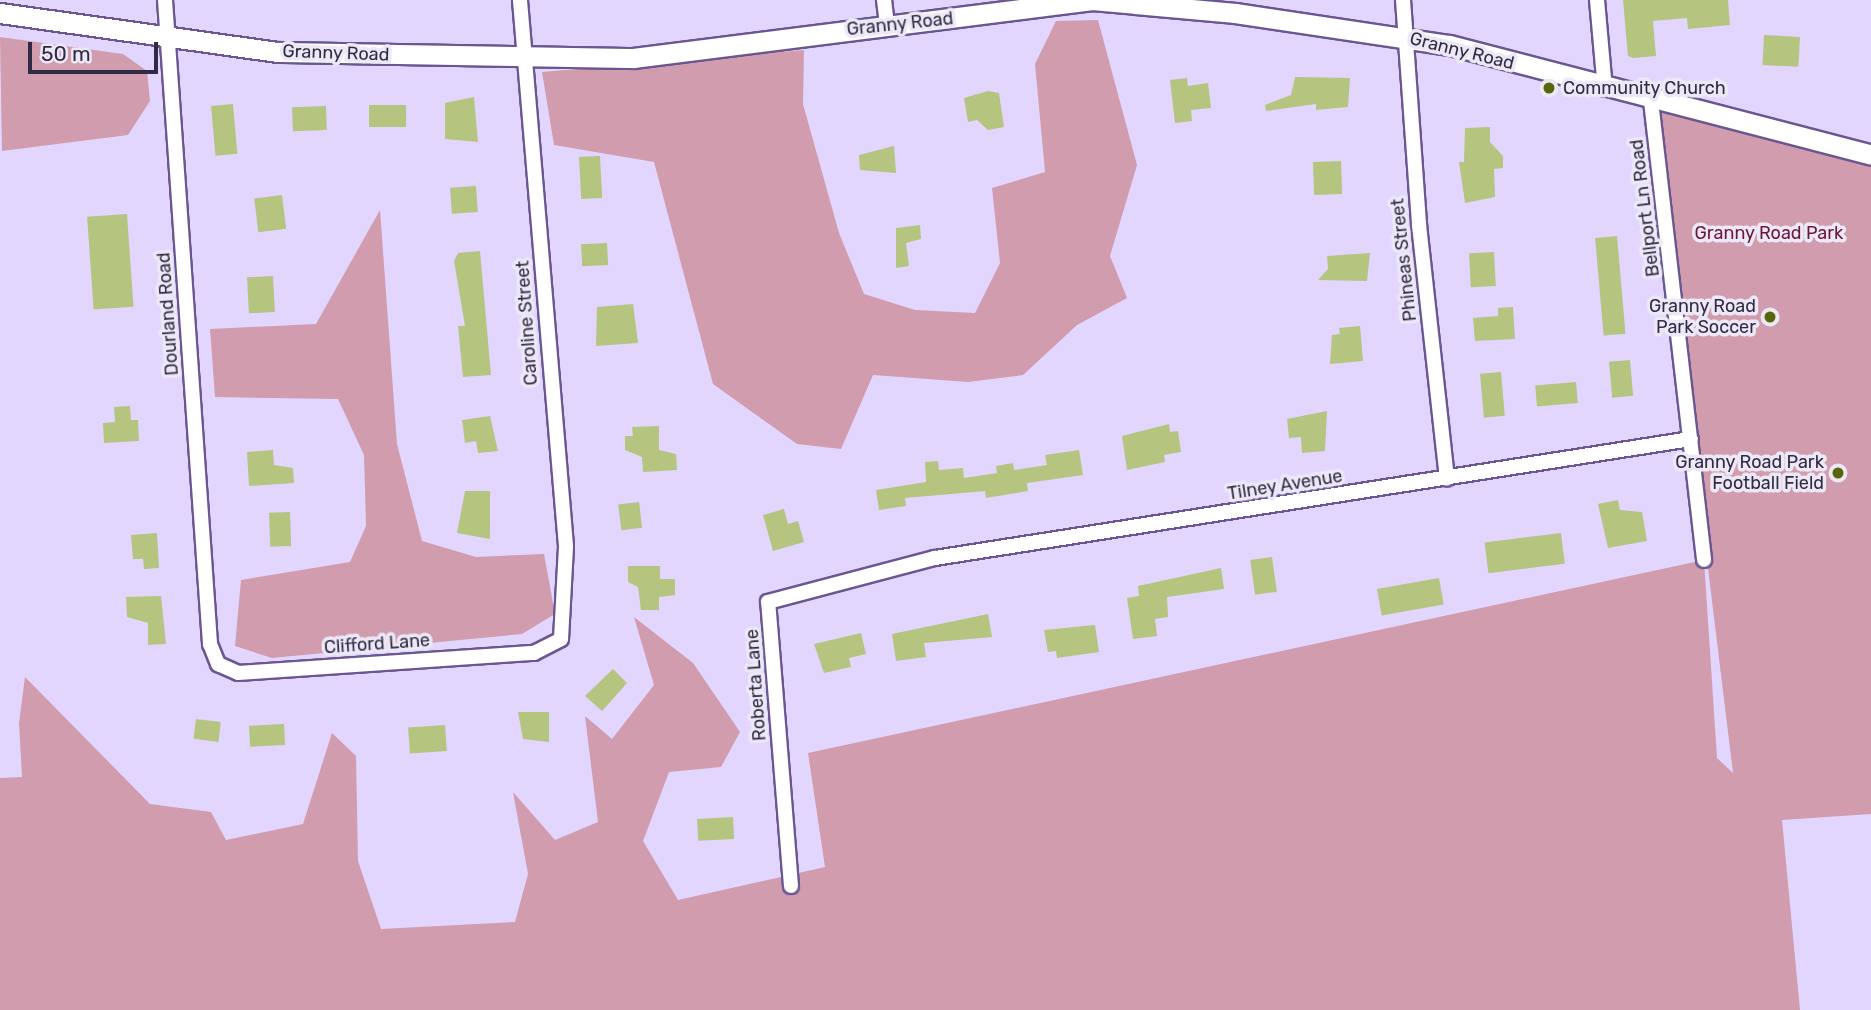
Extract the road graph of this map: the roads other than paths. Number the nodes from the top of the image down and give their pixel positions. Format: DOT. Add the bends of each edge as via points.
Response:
graph roads {
  1 [pos="165,0"];
  2 [pos="520,0"];
  3 [pos="884,0"];
  4 [pos="1403,0"];
  5 [pos="1597,0"];
  6 [pos="1234,7"];
  7 [pos="0,13"];
  8 [pos="887,24"];
  9 [pos="168,37"];
  10 [pos="1405,37"];
  11 [pos="526,58"];
  12 [pos="1605,89"];
  13 [pos="1651,102"];
  14 [pos="1871,155"];
  15 [pos="1692,439"];
  16 [pos="1447,478"];
  17 [pos="1704,560"];
  18 [pos="885,572"];
  19 [pos="567,585"];
  20 [pos="208,588"];
  21 [pos="791,886"];
  1 -- 9 [label="street, Dourland Road"];
  2 -- 11 [label="street, Caroline Street"];
  3 -- 8 [label="street"];
  4 -- 10 [label="street, Phineas Street"];
  5 -- 12 [label="street"];
  6 -- 8 [label="street, Granny Road" via="1092,0"];
  6 -- 10 [label="street, Granny Road"];
  7 -- 9 [label="street, Granny Road"];
  8 -- 11 [label="street, Granny Road" via="633,58"];
  9 -- 11 [label="street, Granny Road" via="278,52"];
  9 -- 20 [label="street, Dourland Road"];
  10 -- 12 [label="street, Granny Road"];
  10 -- 16 [label="street, Phineas Street"];
  11 -- 19 [label="street, Caroline Street"];
  12 -- 13 [label="street, Granny Road"];
  13 -- 14 [label="street, Granny Road"];
  13 -- 15 [label="street, Bellport Ln Road"];
  15 -- 16 [label="street, Tilney Avenue"];
  15 -- 17 [label="street, Bellport Ln Road"];
  16 -- 18 [label="street, Tilney Avenue" via="935,558"];
  18 -- 21 [label="street, Roberta Lane" via="768,601"];
  19 -- 20 [label="street, Clifford Lane" via="561,639 534,653 253,673 228,672 213,657"];
}
